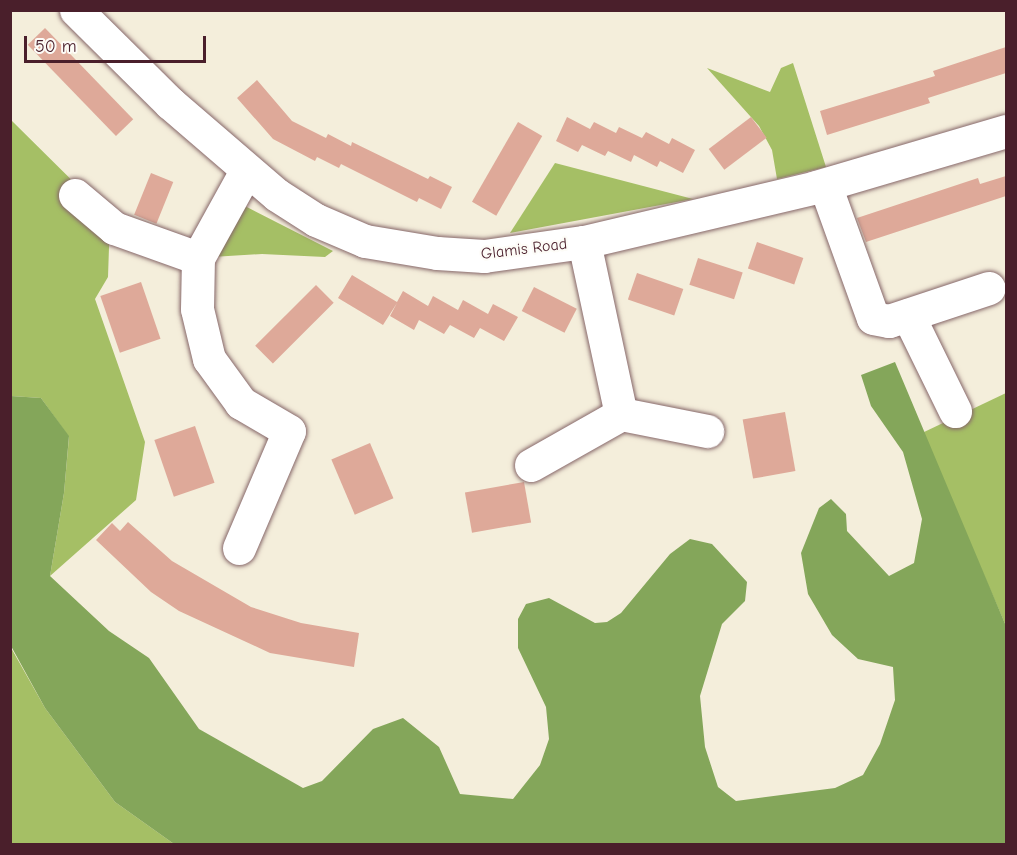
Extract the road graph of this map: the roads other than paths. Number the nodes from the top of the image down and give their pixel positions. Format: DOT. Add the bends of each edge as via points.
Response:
graph roads {
  1 [pos="76,10"];
  2 [pos="1006,131"];
  3 [pos="246,171"];
  4 [pos="825,185"];
  5 [pos="75,195"];
  6 [pos="584,242"];
  7 [pos="198,258"];
  8 [pos="989,288"];
  9 [pos="908,315"];
  10 [pos="955,411"];
  11 [pos="621,414"];
  12 [pos="707,432"];
  13 [pos="531,465"];
  14 [pos="239,548"];
  1 -- 3 [label="street, Glamis Road"];
  2 -- 4 [label="street, Glamis Road"];
  3 -- 6 [label="street, Glamis Road" via="316,220 364,241 484,256"];
  3 -- 7 [label="street"];
  4 -- 6 [label="street, Glamis Road"];
  4 -- 9 [label="street" via="873,318 890,321"];
  5 -- 7 [label="street" via="114,228"];
  6 -- 11 [label="street"];
  7 -- 14 [label="street" via="197,309 209,359 242,403 289,431"];
  8 -- 9 [label="street"];
  9 -- 10 [label="street"];
  11 -- 12 [label="street"];
  11 -- 13 [label="street"];
}
